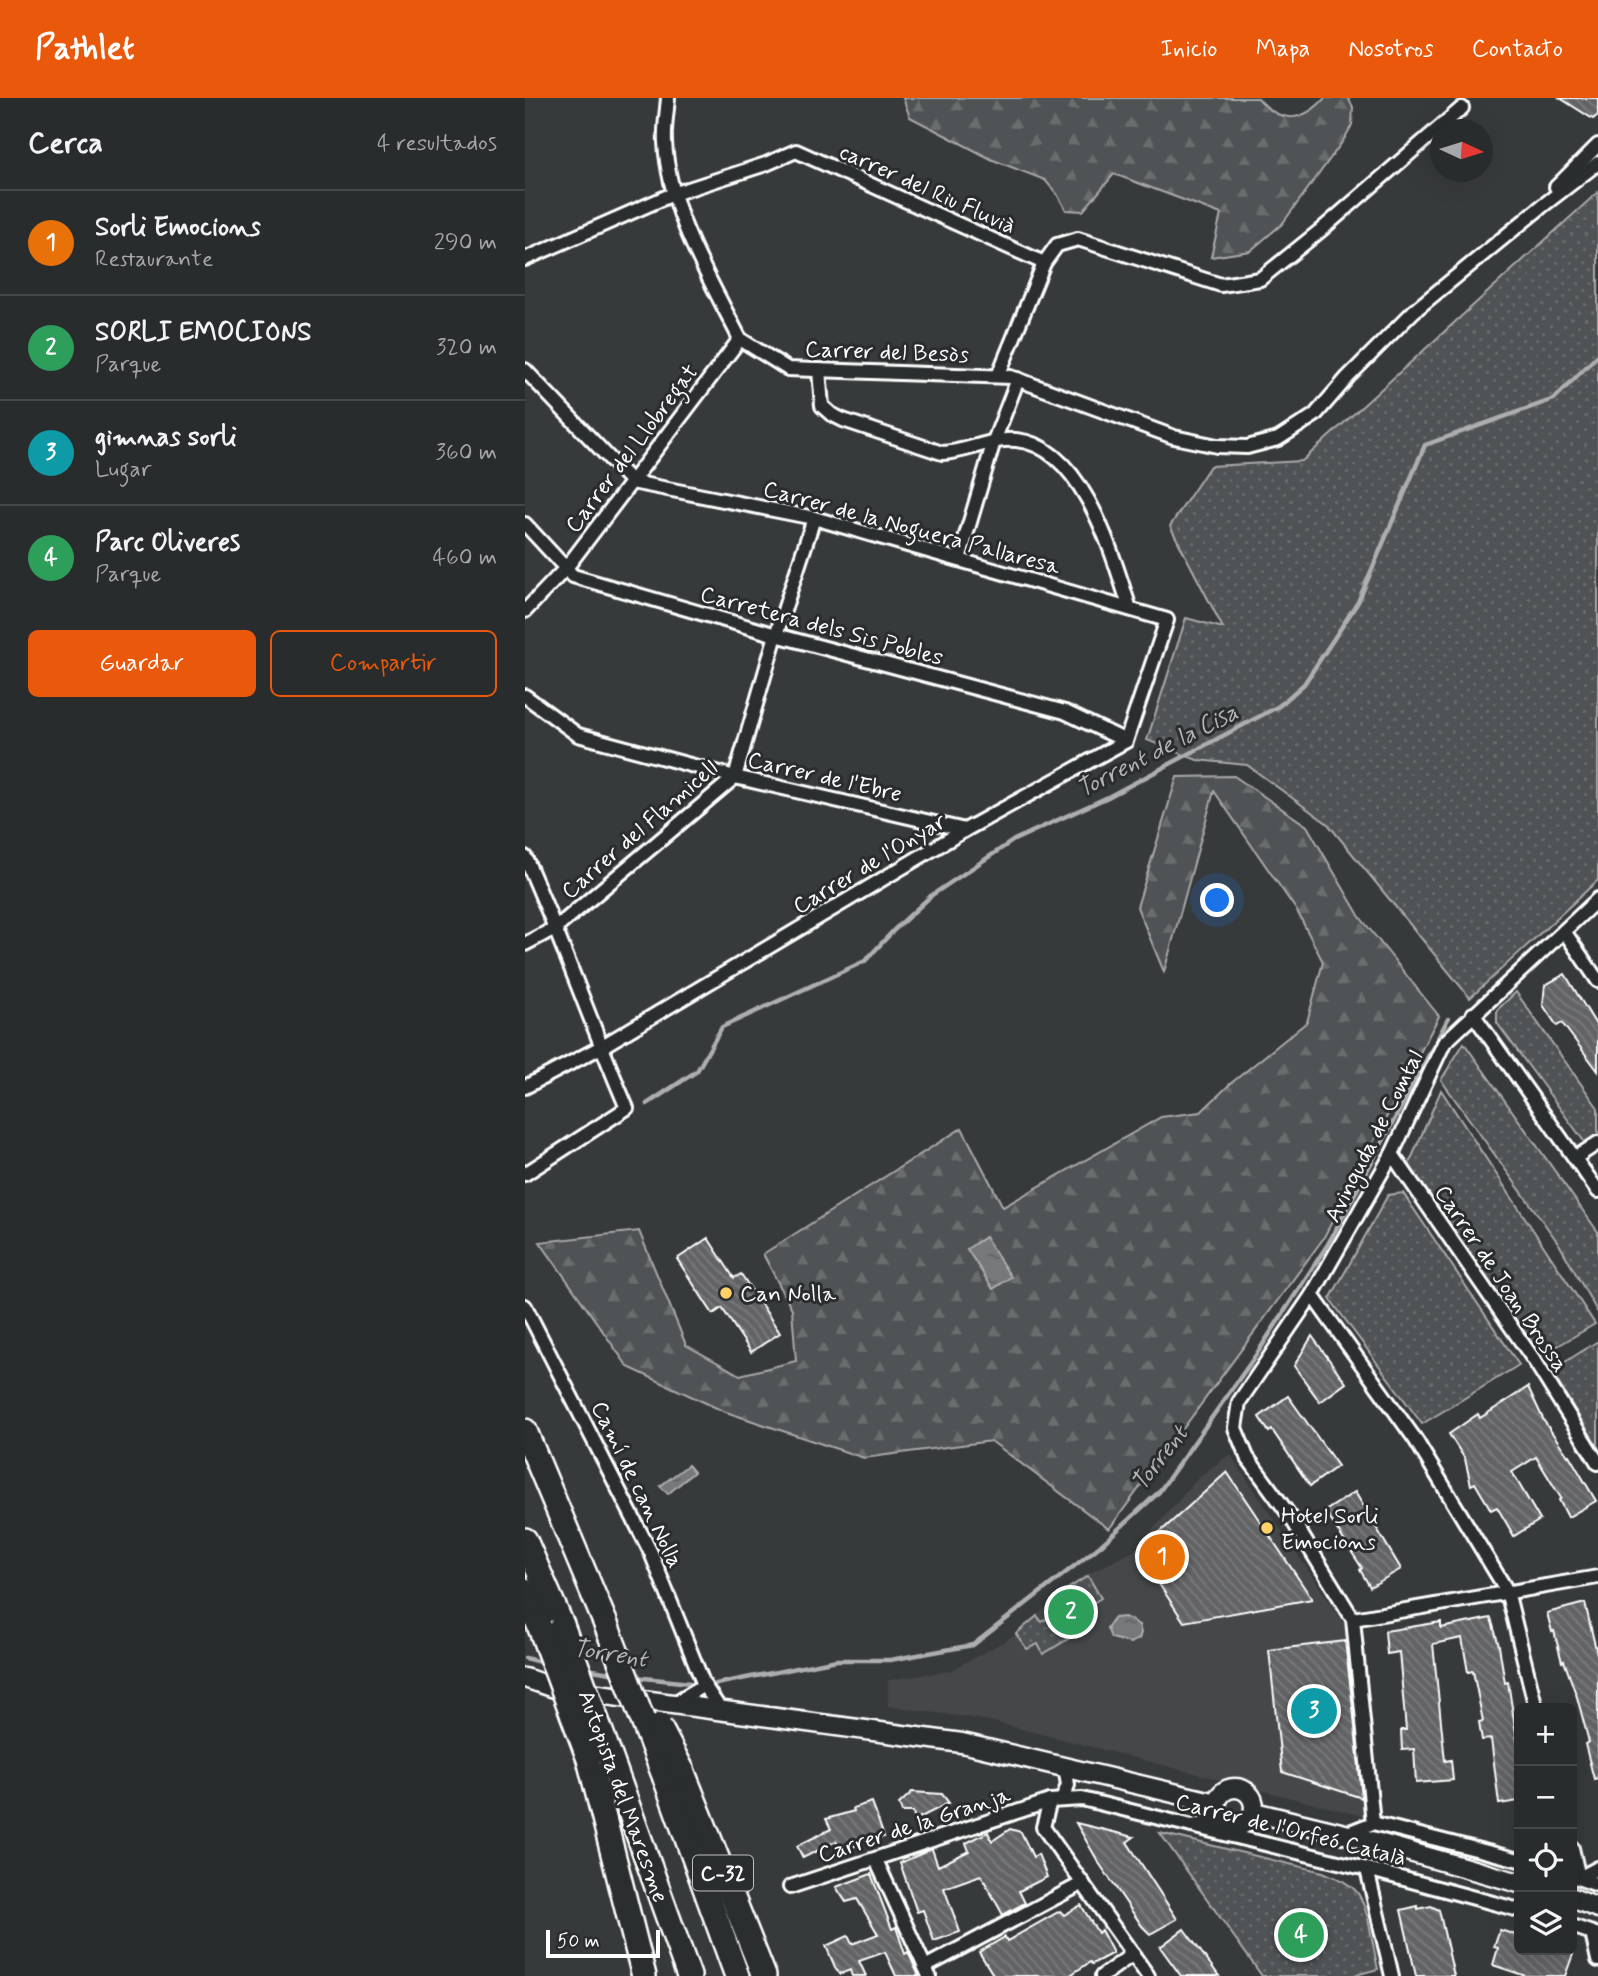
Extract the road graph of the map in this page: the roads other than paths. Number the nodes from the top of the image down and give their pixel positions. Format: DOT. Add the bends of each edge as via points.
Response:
graph roads {
  1 [pos="668,98"];
  2 [pos="1462,108"];
  3 [pos="1598,145"];
  4 [pos="1598,163"];
  5 [pos="673,194"];
  6 [pos="1505,236"];
  7 [pos="525,259"];
  8 [pos="1044,263"];
  9 [pos="740,339"];
  10 [pos="525,370"];
  11 [pos="819,370"];
  12 [pos="998,376"];
  13 [pos="1018,379"];
  14 [pos="994,442"];
  15 [pos="632,482"];
  16 [pos="814,518"];
  17 [pos="525,524"];
  18 [pos="959,559"];
  19 [pos="566,568"];
  20 [pos="1130,609"];
  21 [pos="525,611"];
  22 [pos="776,635"];
  23 [pos="525,696"];
  24 [pos="1126,741"];
  25 [pos="736,777"];
  26 [pos="965,830"];
  27 [pos="525,857"];
  28 [pos="1598,899"];
  29 [pos="557,927"];
  30 [pos="1564,931"];
  31 [pos="525,944"];
  32 [pos="1598,981"];
  33 [pos="1473,1014"];
  34 [pos="601,1047"];
  35 [pos="525,1087"];
  36 [pos="1598,1143"];
  37 [pos="1392,1154"];
  38 [pos="1575,1158"];
  39 [pos="525,1174"];
  40 [pos="1598,1191"];
  41 [pos="1312,1295"];
  42 [pos="525,1306"];
  43 [pos="525,1431"];
  44 [pos="1598,1463"];
  45 [pos="525,1540"];
  46 [pos="1598,1577"];
  47 [pos="525,1590"];
  48 [pos="1507,1591"];
  49 [pos="1353,1619"];
  50 [pos="550,1625"];
  51 [pos="525,1678"];
  52 [pos="703,1685"];
  53 [pos="1535,1703"];
  54 [pos="673,1704"];
  55 [pos="720,1709"];
  56 [pos="600,1759"];
  57 [pos="1065,1767"];
  58 [pos="674,1774"];
  59 [pos="1056,1800"];
  60 [pos="1218,1811"];
  61 [pos="1249,1819"];
  62 [pos="1373,1823"];
  63 [pos="1192,1826"];
  64 [pos="1345,1834"];
  65 [pos="1254,1841"];
  66 [pos="1514,1859"];
  67 [pos="876,1860"];
  68 [pos="1598,1868"];
  69 [pos="1367,1869"];
  70 [pos="1577,1877"];
  71 [pos="1577,1877"];
  72 [pos="1514,1882"];
  73 [pos="1083,1883"];
  74 [pos="1598,1885"];
  75 [pos="790,1887"];
  76 [pos="1577,1900"];
  77 [pos="1598,1908"];
  78 [pos="1514,1909"];
  79 [pos="1577,1928"];
  80 [pos="1595,1934"];
  81 [pos="1133,1954"];
  82 [pos="1598,1960"];
  83 [pos="927,1972"];
  84 [pos="644,1976"];
  85 [pos="689,1976"];
  86 [pos="737,1976"];
  87 [pos="764,1976"];
  88 [pos="1102,1976"];
  89 [pos="1147,1976"];
  90 [pos="1392,1976"];
  1 -- 5 [label="street" via="665,141"];
  2 -- 8 [label="street" via="1260,279 1221,285 1078,239 1057,245"];
  3 -- 6 [label="street"];
  4 -- 6 [label="street"];
  5 -- 7 [label="street"];
  5 -- 8 [label="street, carrer del Riu Fluvià" via="796,151"];
  5 -- 9 [label="street"];
  6 -- 13 [label="street, Carrer del Besòs" via="1413,311 1315,415 1278,439 1247,447 1174,437"];
  8 -- 12 [label="street"];
  9 -- 11 [label="street, Carrer del Besòs" via="789,369"];
  9 -- 15 [label="street, Carrer del Llobregat"];
  10 -- 15 [label="street"];
  11 -- 12 [label="street, Carrer del Besòs"];
  11 -- 14 [label="street" via="822,405 843,420 942,453"];
  12 -- 13 [label="street, Carrer del Besòs"];
  13 -- 14 [label="street"];
  14 -- 18 [label="street"];
  14 -- 20 [label="street" via="1019,440 1065,466 1112,550"];
  15 -- 16 [label="street, Carrer de la Noguera Pallaresa"];
  15 -- 19 [label="street, Carrer del Llobregat"];
  16 -- 18 [label="street, Carrer de la Noguera Pallaresa"];
  16 -- 22 [label="street, Carrer del Flamicell"];
  17 -- 19 [label="street, Carretera dels Sis Pobles"];
  18 -- 20 [label="street, Carrer de la Noguera Pallaresa"];
  19 -- 21 [label="street, Carrer del Llobregat"];
  19 -- 22 [label="street, Carretera dels Sis Pobles" via="573,576"];
  20 -- 24 [label="street, Carrer de la Noguera Pallaresa" via="1167,620"];
  22 -- 24 [label="street, Carretera dels Sis Pobles" via="1065,712"];
  22 -- 25 [label="street, Carrer del Flamicell"];
  23 -- 25 [label="street, Carrer de l'Ebre" via="578,735"];
  24 -- 26 [label="street, Carrer de l'Onyar"];
  25 -- 26 [label="street, Carrer de l'Ebre"];
  25 -- 29 [label="street, Carrer del Flamicell"];
  26 -- 34 [label="street, Carrer de l'Onyar"];
  27 -- 29 [label="street"];
  28 -- 30 [label="street, Avinguda de Comtal"];
  29 -- 31 [label="street, Carrer del Flamicell"];
  29 -- 34 [label="street"];
  30 -- 32 [label="street"];
  30 -- 33 [label="street, Avinguda de Comtal"];
  33 -- 37 [label="street, Avinguda de Comtal" via="1444,1043"];
  33 -- 38 [label="street"];
  34 -- 35 [label="street, Carrer de l'Onyar"];
  34 -- 39 [label="street" via="627,1108"];
  36 -- 38 [label="street"];
  37 -- 41 [label="street, Avinguda de Comtal"];
  37 -- 44 [label="street, Carrer de Joan Brossa" via="1536,1363"];
  38 -- 40 [label="street"];
  41 -- 48 [label="street" via="1415,1439"];
  41 -- 49 [label="street, Avinguda de Comtal" via="1239,1402 1235,1428 1247,1457 1290,1516"];
  42 -- 52 [label="street, Camí de can Nolla" via="651,1553"];
  43 -- 58 [label="highway, bridge"];
  45 -- 50 [label="highway"];
  46 -- 48 [label="street"];
  47 -- 50 [label="highway"];
  48 -- 49 [label="street"];
  48 -- 53 [label="street"];
  49 -- 62 [label="street"];
  50 -- 56 [label="highway, bridge"];
  51 -- 54 [label="street" via="554,1688"];
  52 -- 54 [label="street"];
  52 -- 55 [label="street, Camí de can Nolla"];
  54 -- 55 [label="street"];
  55 -- 57 [label="street" via="962,1743"];
  56 -- 84 [label="highway"];
  56 -- 85 [label="highway, Autopista del Maresme / C-32"];
  57 -- 59 [label="street" via="1068,1785"];
  57 -- 60 [label="street"];
  58 -- 86 [label="highway, Autopista del Maresme / C-32"];
  58 -- 87 [label="highway, C-32"];
  59 -- 63 [label="street, Carrer de l'Orfeó Català" via="1082,1799"];
  59 -- 67 [label="street, Carrer de la Granja"];
  59 -- 73 [label="street" via="1043,1827"];
  60 -- 61 [label="street" via="1227,1825 1235,1827"];
  60 -- 61 [label="street" via="1221,1794 1240,1788 1254,1802"];
  60 -- 63 [label="street"];
  61 -- 64 [label="street"];
  61 -- 65 [label="street"];
  62 -- 64 [label="street"];
  62 -- 66 [label="street"];
  63 -- 65 [label="street, Carrer de l'Orfeó Català"];
  64 -- 72 [label="street"];
  65 -- 69 [label="street, Carrer de l'Orfeó Català"];
  67 -- 75 [label="street, Carrer de la Granja"];
  67 -- 83 [label="street"];
  68 -- 70 [label="street"];
  69 -- 78 [label="street, Carrer de l'Orfeó Català"];
  69 -- 90 [label="street"];
  71 -- 74 [label="street"];
  73 -- 81 [label="street"];
  73 -- 83 [label="street"];
  76 -- 77 [label="street"];
  79 -- 80 [label="street"];
  80 -- 82 [label="street"];
  81 -- 88 [label="street"];
  81 -- 89 [label="street"];
}
